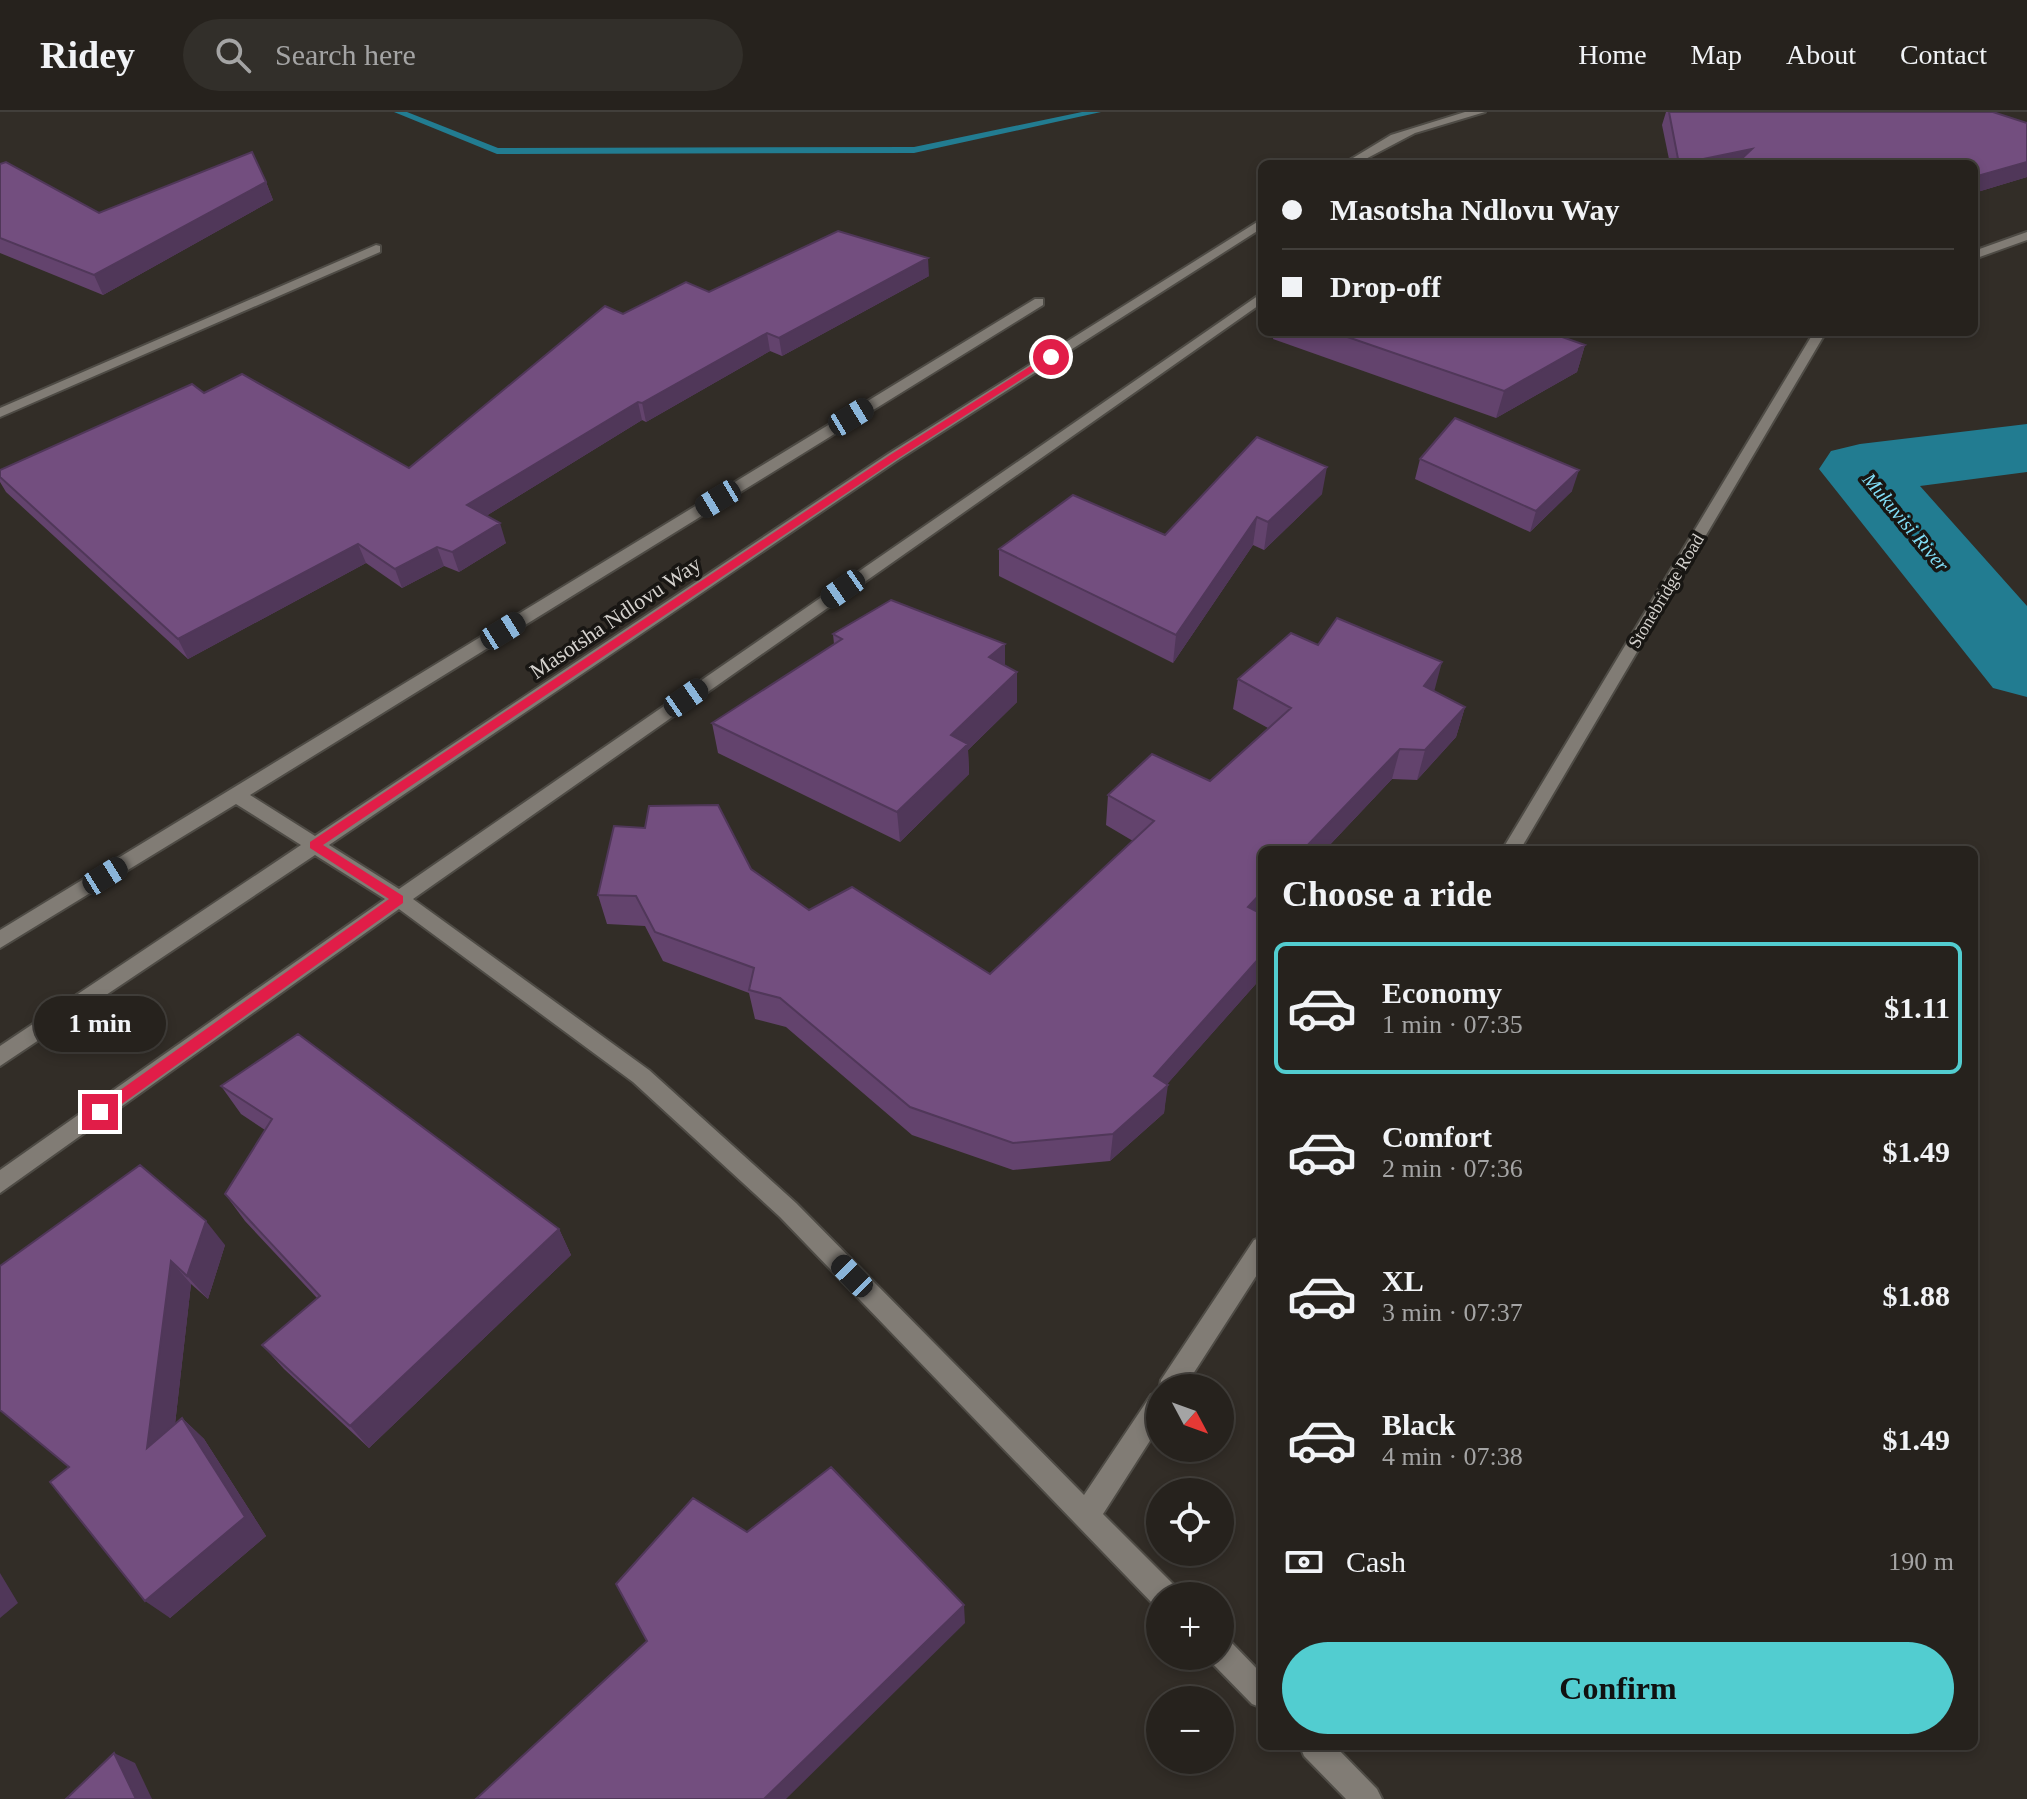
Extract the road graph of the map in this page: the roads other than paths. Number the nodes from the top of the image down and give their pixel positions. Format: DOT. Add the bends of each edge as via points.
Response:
graph roads {
  1 [pos="1480,112"];
  2 [pos="1355,160"];
  3 [pos="1258,226"];
  4 [pos="2027,236"];
  5 [pos="376,249"];
  6 [pos="1978,254"];
  7 [pos="1258,300"];
  8 [pos="1039,302"];
  9 [pos="1818,336"];
  10 [pos="0,413"];
  11 [pos="236,795"];
  12 [pos="314,845"];
  13 [pos="1513,846"];
  14 [pos="399,899"];
  15 [pos="0,940"];
  16 [pos="0,1057"];
  17 [pos="0,1183"];
  18 [pos="1258,1253"];
  19 [pos="1179,1374"];
  20 [pos="1146,1424"];
  21 [pos="1086,1516"];
  22 [pos="1151,1582"];
  23 [pos="1234,1665"];
  24 [pos="1258,1690"];
  25 [pos="1318,1750"];
  26 [pos="1367,1799"];
  1 -- 2 [label="street" via="1389,138"];
  3 -- 12 [label="street, Masotsha Ndlovu Way" via="893,457"];
  4 -- 6 [label="street"];
  5 -- 10 [label="street"];
  7 -- 14 [label="street"];
  8 -- 11 [label="street"];
  9 -- 13 [label="street, Stonebridge Road"];
  11 -- 12 [label="street"];
  11 -- 15 [label="street"];
  12 -- 14 [label="street"];
  12 -- 16 [label="street, Masotsha Ndlovu Way"];
  14 -- 17 [label="street"];
  14 -- 21 [label="street" via="596,1041 701,1128 799,1221"];
  18 -- 19 [label="street"];
  20 -- 21 [label="street"];
  21 -- 22 [label="street"];
  23 -- 24 [label="street"];
  25 -- 26 [label="street"];
}
